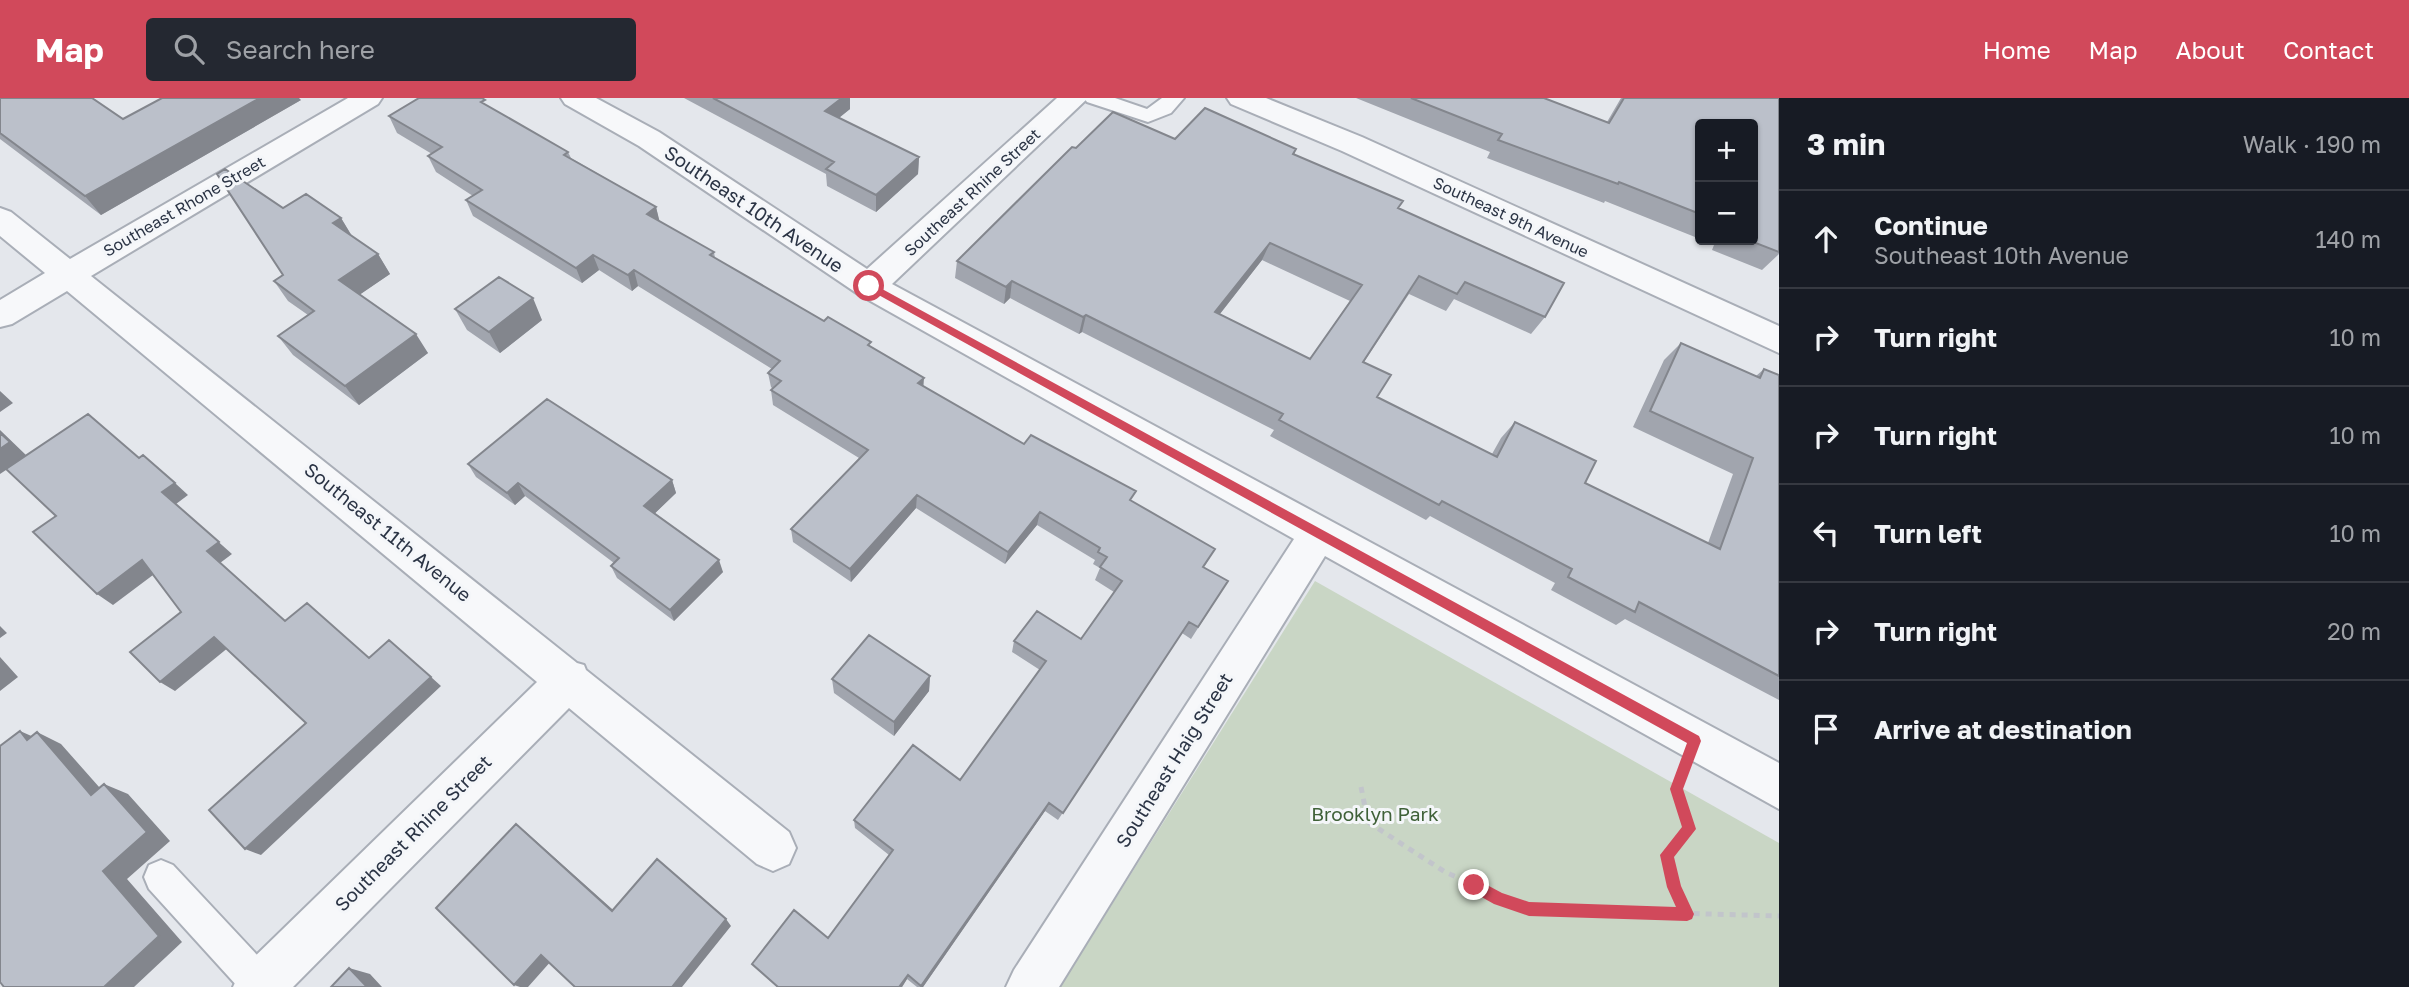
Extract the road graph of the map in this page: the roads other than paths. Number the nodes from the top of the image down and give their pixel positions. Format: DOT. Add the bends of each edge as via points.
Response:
graph roads {
  1 [pos="368,98"];
  2 [pos="575,98"];
  3 [pos="1074,98"];
  4 [pos="1094,98"];
  5 [pos="1174,98"];
  6 [pos="1241,98"];
  7 [pos="0,219"];
  8 [pos="69,274"];
  9 [pos="869,286"];
  10 [pos="0,315"];
  11 [pos="1779,340"];
  12 [pos="1318,534"];
  13 [pos="569,679"];
  14 [pos="1779,787"];
  15 [pos="774,848"];
  16 [pos="161,877"];
  17 [pos="259,986"];
  18 [pos="1031,987"];
  1 -- 8 [label="street, Southeast Rhone Street"];
  2 -- 9 [label="street, Southeast 10th Avenue" via="649,139"];
  3 -- 9 [label="street, Southeast Rhine Street"];
  4 -- 5 [label="lane" via="1148,116"];
  6 -- 11 [label="street, Southeast 9th Avenue"];
  7 -- 8 [label="street, Southeast 11th Avenue"];
  8 -- 10 [label="street, Southeast Rhone Street"];
  8 -- 13 [label="street, Southeast 11th Avenue"];
  9 -- 12 [label="street, Southeast 10th Avenue"];
  12 -- 14 [label="street, Southeast 10th Avenue"];
  12 -- 18 [label="street, Southeast Haig Street"];
  13 -- 15 [label="street, Southeast 11th Avenue"];
  13 -- 17 [label="street, Southeast Rhine Street"];
  16 -- 17 [label="lane"];
}
